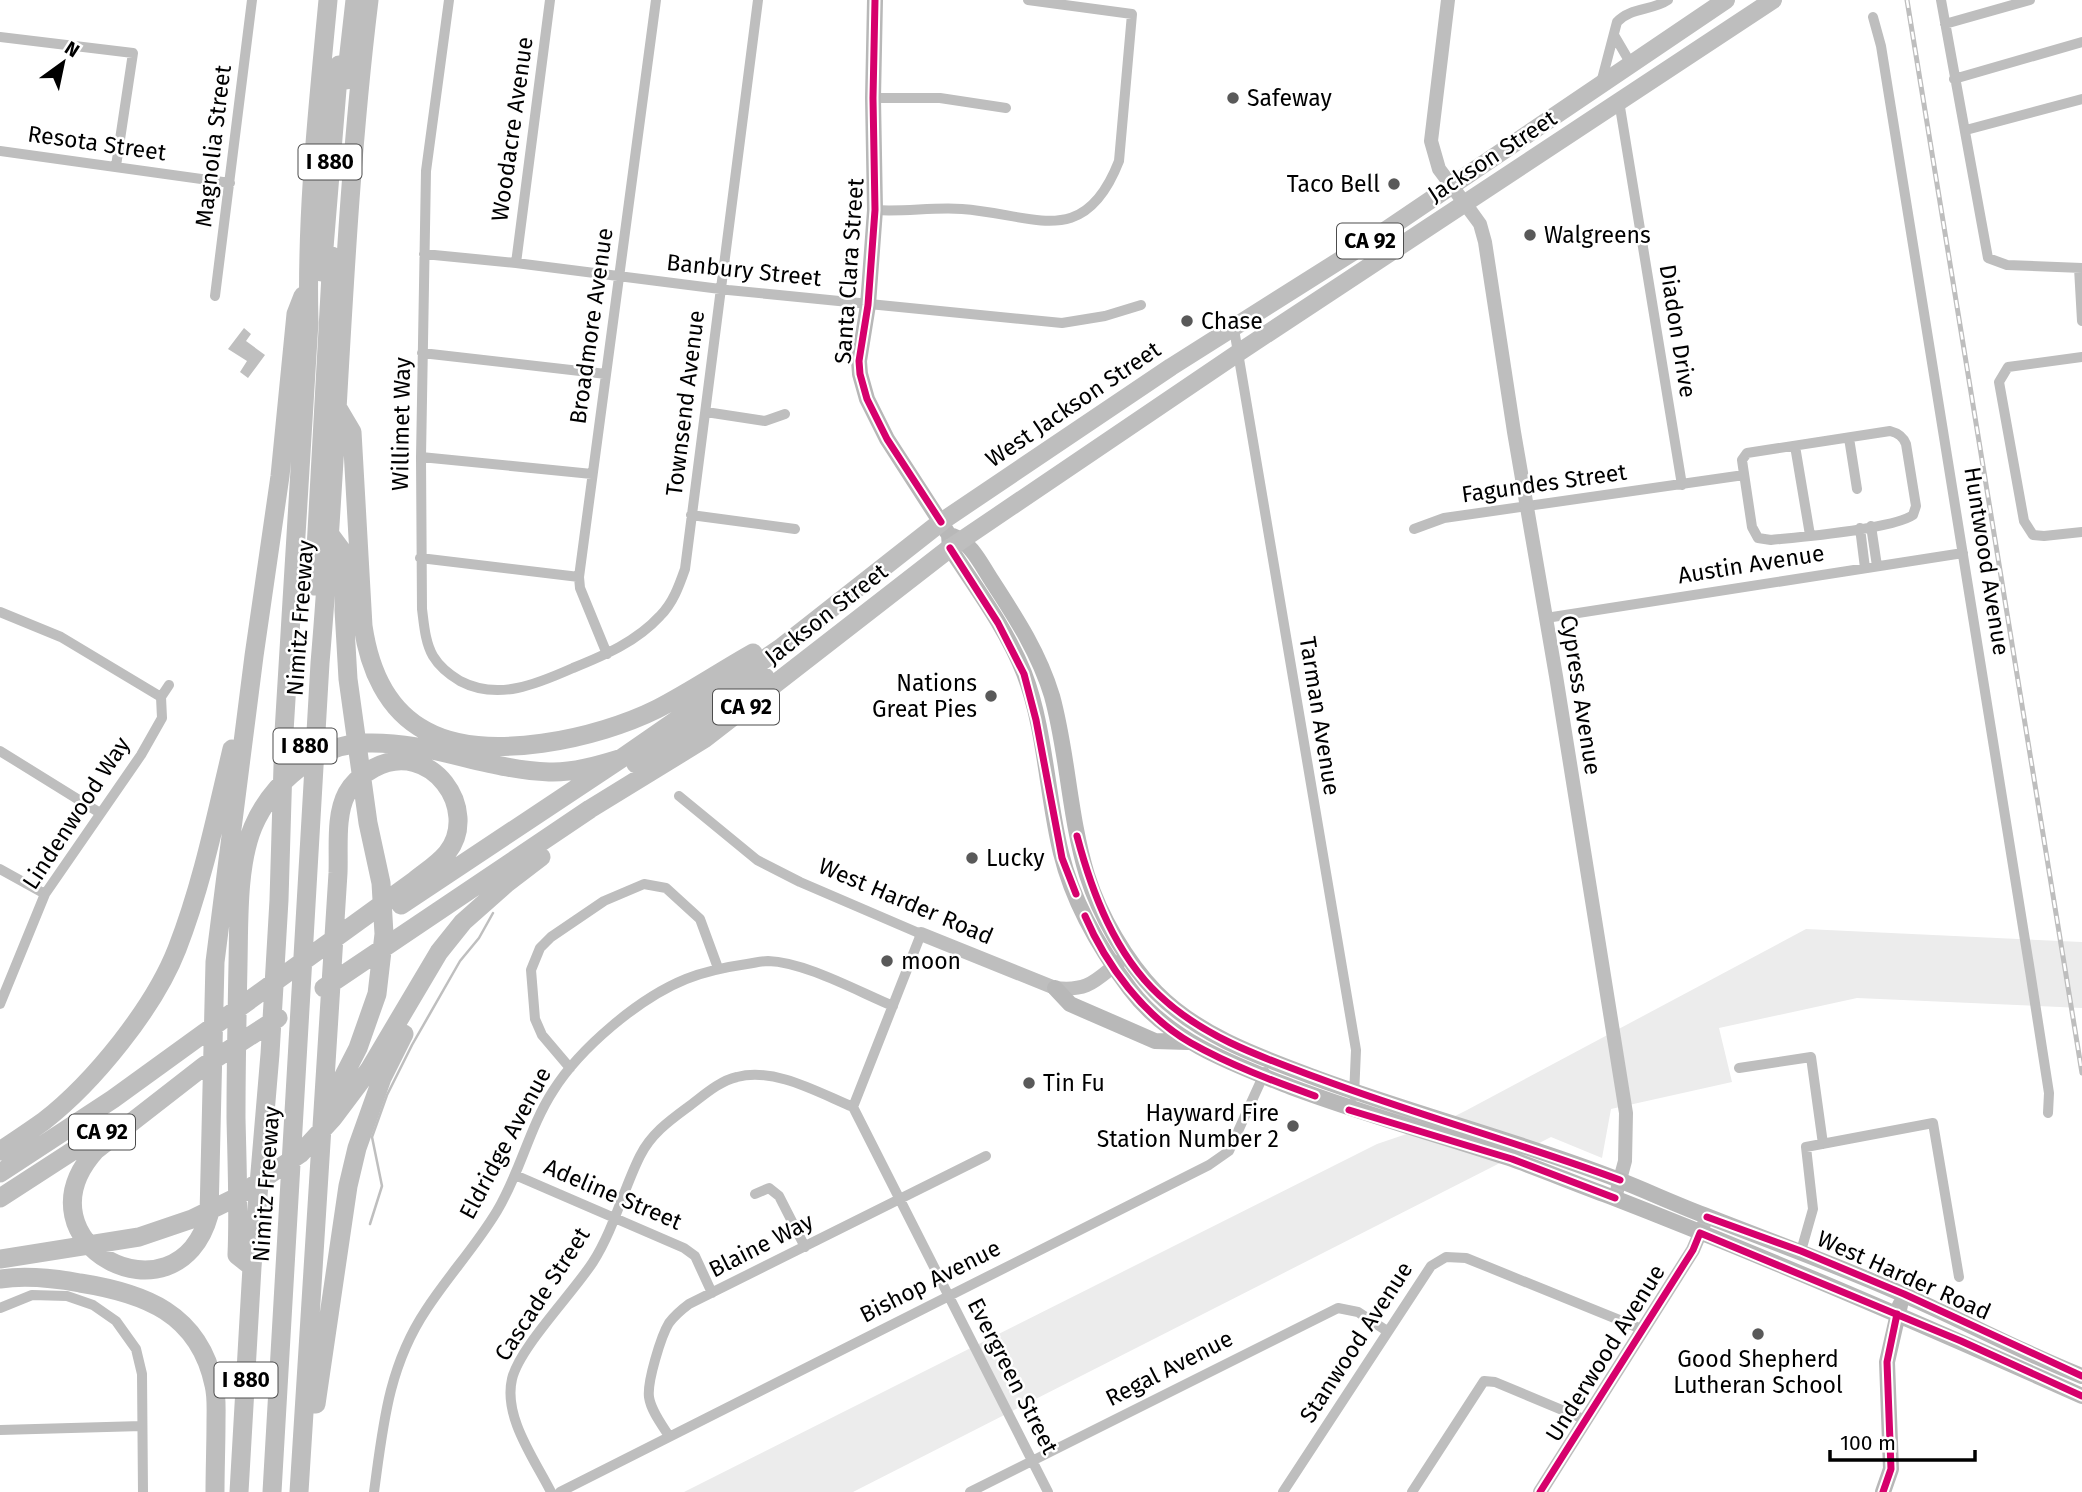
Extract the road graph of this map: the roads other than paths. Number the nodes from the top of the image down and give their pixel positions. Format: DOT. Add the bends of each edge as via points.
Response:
graph roads {
  1 [pos="252,0"];
  2 [pos="328,0"];
  3 [pos="345,0"];
  4 [pos="355,0"];
  5 [pos="369,0"];
  6 [pos="449,0"];
  7 [pos="550,0"];
  8 [pos="656,0"];
  9 [pos="758,0"];
  10 [pos="875,0"];
  11 [pos="1028,0"];
  12 [pos="1448,0"];
  13 [pos="1668,0"];
  14 [pos="1726,0"];
  15 [pos="1773,0"];
  16 [pos="1941,0"];
  17 [pos="2030,0"];
  18 [pos="1873,17"];
  19 [pos="1945,24"];
  20 [pos="1614,35"];
  21 [pos="0,37"];
  22 [pos="2082,41"];
  23 [pos="1631,64"];
  24 [pos="1954,79"];
  25 [pos="1600,85"];
  26 [pos="873,98"];
  27 [pos="2082,99"];
  28 [pos="1619,101"];
  29 [pos="1006,108"];
  30 [pos="1966,130"];
  31 [pos="0,151"];
  32 [pos="116,166"];
  33 [pos="230,183"];
  34 [pos="1452,186"];
  35 [pos="1465,202"];
  36 [pos="875,210"];
  37 [pos="424,254"];
  38 [pos="516,263"];
  39 [pos="2080,268"];
  40 [pos="620,277"];
  41 [pos="308,283"];
  42 [pos="721,289"];
  43 [pos="215,296"];
  44 [pos="868,305"];
  45 [pos="1141,305"];
  46 [pos="2082,321"];
  47 [pos="309,322"];
  48 [pos="1234,329"];
  49 [pos="422,353"];
  50 [pos="1238,353"];
  51 [pos="2082,357"];
  52 [pos="606,374"];
  53 [pos="339,409"];
  54 [pos="706,412"];
  55 [pos="785,414"];
  56 [pos="1849,438"];
  57 [pos="1795,446"];
  58 [pos="421,457"];
  59 [pos="592,474"];
  60 [pos="1744,475"];
  61 [pos="1682,485"];
  62 [pos="1857,489"];
  63 [pos="1526,506"];
  64 [pos="691,515"];
  65 [pos="1865,527"];
  66 [pos="795,529"];
  67 [pos="1414,529"];
  68 [pos="2082,532"];
  69 [pos="1810,535"];
  70 [pos="331,536"];
  71 [pos="951,536"];
  72 [pos="1963,553"];
  73 [pos="421,558"];
  74 [pos="1871,567"];
  75 [pos="579,577"];
  76 [pos="0,612"];
  77 [pos="1546,618"];
  78 [pos="789,639"];
  79 [pos="607,654"];
  80 [pos="254,656"];
  81 [pos="169,685"];
  82 [pos="160,697"];
  83 [pos="0,751"];
  84 [pos="622,758"];
  85 [pos="679,796"];
  86 [pos="590,808"];
  87 [pos="100,813"];
  88 [pos="0,869"];
  89 [pos="413,890"];
  90 [pos="45,894"];
  91 [pos="459,898"];
  92 [pos="485,902"];
  93 [pos="921,934"];
  94 [pos="1128,956"];
  95 [pos="1114,966"];
  96 [pos="719,968"];
  97 [pos="4,988"];
  98 [pos="1055,988"];
  99 [pos="0,1004"];
  100 [pos="893,1006"];
  101 [pos="1189,1042"];
  102 [pos="1271,1060"];
  103 [pos="204,1066"];
  104 [pos="570,1068"];
  105 [pos="1739,1068"];
  106 [pos="1305,1074"];
  107 [pos="1263,1076"];
  108 [pos="1299,1090"];
  109 [pos="1355,1092"];
  110 [pos="853,1107"];
  111 [pos="1349,1110"];
  112 [pos="2048,1113"];
  113 [pos="1823,1144"];
  114 [pos="0,1151"];
  115 [pos="986,1156"];
  116 [pos="275,1169"];
  117 [pos="0,1173"];
  118 [pos="515,1175"];
  119 [pos="1620,1180"];
  120 [pos="754,1194"];
  121 [pos="0,1198"];
  122 [pos="899,1198"];
  123 [pos="1615,1198"];
  124 [pos="614,1217"];
  125 [pos="1707,1217"];
  126 [pos="1700,1233"];
  127 [pos="805,1247"];
  128 [pos="1801,1251"];
  129 [pos="0,1259"];
  130 [pos="252,1267"];
  131 [pos="1959,1277"];
  132 [pos="0,1279"];
  133 [pos="712,1293"];
  134 [pos="948,1294"];
  135 [pos="1904,1294"];
  136 [pos="0,1308"];
  137 [pos="1897,1314"];
  138 [pos="1644,1330"];
  139 [pos="1387,1331"];
  140 [pos="2082,1376"];
  141 [pos="2082,1396"];
  142 [pos="1586,1420"];
  143 [pos="142,1426"];
  144 [pos="0,1430"];
  145 [pos="669,1436"];
  146 [pos="1032,1461"];
  147 [pos="1889,1490"];
  148 [pos="143,1492"];
  149 [pos="215,1492"];
  150 [pos="239,1492"];
  151 [pos="260,1492"];
  152 [pos="272,1492"];
  153 [pos="299,1492"];
  154 [pos="305,1492"];
  155 [pos="374,1492"];
  156 [pos="551,1492"];
  157 [pos="560,1492"];
  158 [pos="970,1492"];
  159 [pos="1048,1492"];
  160 [pos="1283,1492"];
  161 [pos="1412,1492"];
  162 [pos="1540,1492"];
  1 -- 33 [label="street, Magnolia Street"];
  2 -- 41 [label="highway, Nimitz Freeway / I 880" via="315,132"];
  3 -- 47 [label="highway, I 880" via="320,303"];
  4 -- 151 [label="highway, I 880" via="332,255"];
  5 -- 53 [label="highway, Nimitz Freeway / I 880" via="349,189"];
  6 -- 37 [label="street, Willimet Way" via="426,171"];
  7 -- 38 [label="street, Woodacre Avenue"];
  8 -- 40 [label="street, Broadmore Avenue"];
  9 -- 42 [label="street, Townsend Avenue"];
  10 -- 26 [label="main road, Santa Clara Street"];
  11 -- 36 [label="street" via="1132,14 1119,161 1095,205 1053,223 961,209"];
  12 -- 34 [label="street, Cypress Avenue" via="1431,141 1439,169"];
  13 -- 20 [label="street" via="1623,15"];
  14 -- 23 [label="main road, Jackson Street / CA 92"];
  15 -- 28 [label="main road, Jackson Street / CA 92"];
  16 -- 19 [label="street"];
  17 -- 19 [label="street"];
  18 -- 72 [label="street, Huntwood Avenue" via="1881,43"];
  19 -- 24 [label="street"];
  20 -- 23 [label="street"];
  20 -- 25 [label="street"];
  21 -- 32 [label="street" via="133,53"];
  22 -- 24 [label="street"];
  23 -- 25 [label="main road, Jackson Street / CA 92"];
  23 -- 28 [label="main road" via="1632,74"];
  24 -- 30 [label="street"];
  25 -- 34 [label="main road, Jackson Street / CA 92"];
  26 -- 29 [label="street" via="940,98"];
  26 -- 36 [label="main road, Santa Clara Street"];
  27 -- 30 [label="street"];
  28 -- 35 [label="main road, Jackson Street / CA 92"];
  28 -- 61 [label="street, Diadon Drive"];
  30 -- 39 [label="street" via="1988,258 2007,265"];
  31 -- 32 [label="street, Resota Street"];
  32 -- 33 [label="street, Resota Street"];
  33 -- 43 [label="street, Magnolia Street"];
  34 -- 35 [label="street, Cypress Avenue"];
  34 -- 48 [label="main road, Jackson Street / CA 92"];
  35 -- 50 [label="main road, Jackson Street / CA 92"];
  35 -- 63 [label="street, Cypress Avenue" via="1485,242"];
  36 -- 44 [label="main road, Santa Clara Street"];
  37 -- 38 [label="street, Banbury Street"];
  37 -- 49 [label="street, Willimet Way"];
  38 -- 40 [label="street, Banbury Street"];
  39 -- 46 [label="street"];
  40 -- 42 [label="street, Banbury Street"];
  40 -- 52 [label="street, Broadmore Avenue"];
  41 -- 47 [label="highway, Nimitz Freeway / I 880"];
  41 -- 80 [label="highway" via="296,314 280,476"];
  42 -- 44 [label="street, Banbury Street"];
  42 -- 54 [label="street, Townsend Avenue"];
  44 -- 45 [label="street, Banbury Street" via="1062,323"];
  44 -- 71 [label="main road, Santa Clara Street" via="859,361 867,399 892,447"];
  47 -- 130 [label="highway, Nimitz Freeway / I 880" via="270,1054"];
  48 -- 50 [label="street, Tarman Avenue"];
  48 -- 71 [label="main road, West Jackson Street / CA 92" via="1171,368"];
  49 -- 52 [label="street"];
  49 -- 58 [label="street, Willimet Way"];
  50 -- 71 [label="main road, CA 92"];
  50 -- 109 [label="street, Tarman Avenue" via="1356,1050"];
  51 -- 68 [label="street" via="2008,367 1999,382 2024,521 2033,535"];
  52 -- 59 [label="street, Broadmore Avenue"];
  53 -- 70 [label="highway, Nimitz Freeway / I 880"];
  53 -- 78 [label="highway" via="352,432 367,651 382,688 401,712 425,731 494,746 547,744 579,737 656,710 777,639"];
  54 -- 55 [label="street" via="765,421"];
  54 -- 64 [label="street, Townsend Avenue"];
  56 -- 57 [label="street"];
  56 -- 62 [label="street"];
  56 -- 65 [label="street" via="1890,431 1897,432 1906,444 1916,506 1913,515"];
  57 -- 60 [label="street" via="1747,453 1742,460"];
  57 -- 69 [label="street"];
  58 -- 59 [label="street"];
  58 -- 73 [label="street, Willimet Way"];
  59 -- 75 [label="street, Broadmore Avenue"];
  60 -- 61 [label="street, Fagundes Street"];
  60 -- 69 [label="street" via="1758,538"];
  61 -- 63 [label="street, Fagundes Street"];
  63 -- 67 [label="street, Fagundes Street" via="1444,518"];
  63 -- 77 [label="street, Cypress Avenue"];
  64 -- 66 [label="street"];
  64 -- 79 [label="street, Townsend Avenue" via="685,569 676,594 640,635"];
  65 -- 69 [label="street"];
  65 -- 74 [label="street"];
  70 -- 116 [label="highway" via="345,555 348,679 381,883 384,934 377,994 358,1048 336,1091"];
  70 -- 152 [label="highway, Nimitz Freeway / I 880"];
  71 -- 78 [label="highway, Jackson Street / CA 92"];
  71 -- 86 [label="highway, Jackson Street / CA 92" via="704,739"];
  71 -- 91 [label="highway" via="766,676 568,810"];
  71 -- 94 [label="main road, Santa Clara Street" via="1024,630 1038,658 1056,714 1088,879"];
  71 -- 95 [label="main road, Santa Clara Street" via="1024,674 1062,858 1090,927"];
  72 -- 74 [label="street, Austin Avenue"];
  72 -- 112 [label="street, Huntwood Avenue" via="2049,1093"];
  73 -- 75 [label="street"];
  73 -- 79 [label="street, Willimet Way" via="424,631 433,656 450,675 476,689 537,684"];
  74 -- 77 [label="street, Austin Avenue"];
  75 -- 79 [label="street, Broadmore Avenue"];
  76 -- 82 [label="street" via="61,637"];
  77 -- 119 [label="street, Cypress Avenue" via="1626,1113"];
  78 -- 84 [label="highway, CA 92"];
  80 -- 103 [label="highway" via="215,962 209,1215 197,1244 184,1257 154,1268 114,1265 95,1253 75,1218 74,1199 83,1167 96,1150"];
  80 -- 114 [label="highway" via="196,894 176,952 124,1038 93,1075 45,1120"];
  81 -- 82 [label="street, Lindenwood Way"];
  82 -- 87 [label="street, Lindenwood Way" via="162,718"];
  83 -- 87 [label="street"];
  84 -- 89 [label="highway, CA 92"];
  84 -- 130 [label="highway" via="549,772 389,742 362,743 328,750 306,763 273,794 252,829 245,854 239,942 237,1255"];
  85 -- 93 [label="street, West Harder Road" via="757,860"];
  86 -- 91 [label="highway, CA 92"];
  86 -- 92 [label="highway" via="552,848"];
  87 -- 90 [label="street, Lindenwood Way"];
  88 -- 90 [label="street"];
  89 -- 117 [label="highway, CA 92"];
  89 -- 153 [label="highway" via="447,852 455,837 457,812 450,791 435,773 414,761 386,762 356,781 342,809"];
  90 -- 97 [label="street, Lindenwood Way"];
  91 -- 103 [label="highway, CA 92"];
  92 -- 116 [label="highway" via="439,952 369,1070 333,1118 300,1154"];
  92 -- 154 [label="highway" via="442,963 419,1006 382,1078 357,1148 332,1288"];
  93 -- 98 [label="street, West Harder Road"];
  93 -- 100 [label="street"];
  94 -- 95 [label="street, West Harder Road"];
  94 -- 102 [label="main road, Santa Clara Street" via="1159,995 1192,1021 1234,1046"];
  95 -- 98 [label="street, West Harder Road" via="1076,991"];
  95 -- 101 [label="main road, Santa Clara Street" via="1148,1009"];
  96 -- 100 [label="street, Eldridge Avenue" via="768,961 793,966"];
  96 -- 104 [label="street, Eldridge Avenue" via="683,980 646,1001"];
  96 -- 104 [label="street" via="700,919 666,888 644,884 604,901 551,937 540,948 531,970 535,1019 542,1035"];
  97 -- 99 [label="street, Lindenwood Way"];
  98 -- 101 [label="main road" via="1070,1004 1155,1041"];
  100 -- 110 [label="street"];
  101 -- 107 [label="main road, Santa Clara Street"];
  102 -- 106 [label="main road, West Harder Road"];
  102 -- 107 [label="street, Bishop Avenue"];
  103 -- 121 [label="highway, CA 92"];
  104 -- 118 [label="street, Eldridge Avenue" via="540,1112"];
  105 -- 113 [label="street" via="1811,1058"];
  106 -- 108 [label="main road"];
  106 -- 109 [label="main road, West Harder Road"];
  107 -- 108 [label="main road, West Harder Road"];
  107 -- 134 [label="street, Bishop Avenue" via="1229,1151 1209,1165"];
  108 -- 111 [label="main road, West Harder Road"];
  109 -- 111 [label="street, Tarman Avenue"];
  109 -- 119 [label="main road, West Harder Road"];
  110 -- 122 [label="street, Evergreen Street"];
  110 -- 124 [label="street, Cascade Street" via="780,1079 752,1074 735,1077 653,1136"];
  111 -- 123 [label="main road, West Harder Road" via="1512,1159"];
  113 -- 128 [label="street" via="1806,1147 1813,1209"];
  113 -- 131 [label="street" via="1933,1123"];
  115 -- 122 [label="street, Blaine Way"];
  116 -- 129 [label="highway" via="235,1198 139,1237"];
  118 -- 124 [label="street, Adeline Street"];
  118 -- 155 [label="street, Eldridge Avenue" via="498,1210 407,1344 385,1407"];
  119 -- 123 [label="street, Cypress Avenue"];
  119 -- 125 [label="main road, West Harder Road"];
  120 -- 127 [label="street" via="769,1188 779,1196"];
  122 -- 127 [label="street, Blaine Way"];
  122 -- 134 [label="street, Evergreen Street"];
  123 -- 126 [label="main road, West Harder Road"];
  124 -- 133 [label="street, Adeline Street" via="695,1256"];
  124 -- 156 [label="street, Cascade Street" via="598,1254 519,1362 512,1379 517,1425"];
  125 -- 126 [label="street, Underwood Avenue"];
  125 -- 128 [label="main road, West Harder Road"];
  126 -- 137 [label="main road, West Harder Road"];
  126 -- 138 [label="street, Underwood Avenue"];
  127 -- 133 [label="street, Blaine Way"];
  128 -- 135 [label="main road, West Harder Road"];
  130 -- 150 [label="highway, Nimitz Freeway / I 880"];
  132 -- 149 [label="highway" via="54,1278 119,1289 164,1308 177,1320 199,1346 214,1385"];
  133 -- 145 [label="street, Blaine Way" via="676,1314 668,1325 650,1383 653,1409"];
  134 -- 145 [label="street, Bishop Avenue"];
  134 -- 146 [label="street, Evergreen Street"];
  135 -- 137 [label="main road"];
  135 -- 140 [label="main road, West Harder Road"];
  136 -- 143 [label="street" via="32,1295 66,1296 93,1305 116,1321 136,1349 142,1374"];
  137 -- 141 [label="main road, West Harder Road"];
  137 -- 147 [label="main road" via="1887,1362"];
  138 -- 139 [label="street, Stanwood Avenue" via="1466,1258 1446,1256 1431,1266"];
  138 -- 142 [label="street, Underwood Avenue"];
  139 -- 146 [label="street, Regal Avenue" via="1358,1312 1338,1308"];
  139 -- 160 [label="street, Stanwood Avenue"];
  142 -- 161 [label="street" via="1484,1381"];
  142 -- 162 [label="street, Underwood Avenue"];
  143 -- 144 [label="street"];
  143 -- 148 [label="street"];
  145 -- 157 [label="street, Bishop Avenue"];
  146 -- 158 [label="street, Regal Avenue"];
  146 -- 159 [label="street, Evergreen Street"];
}
